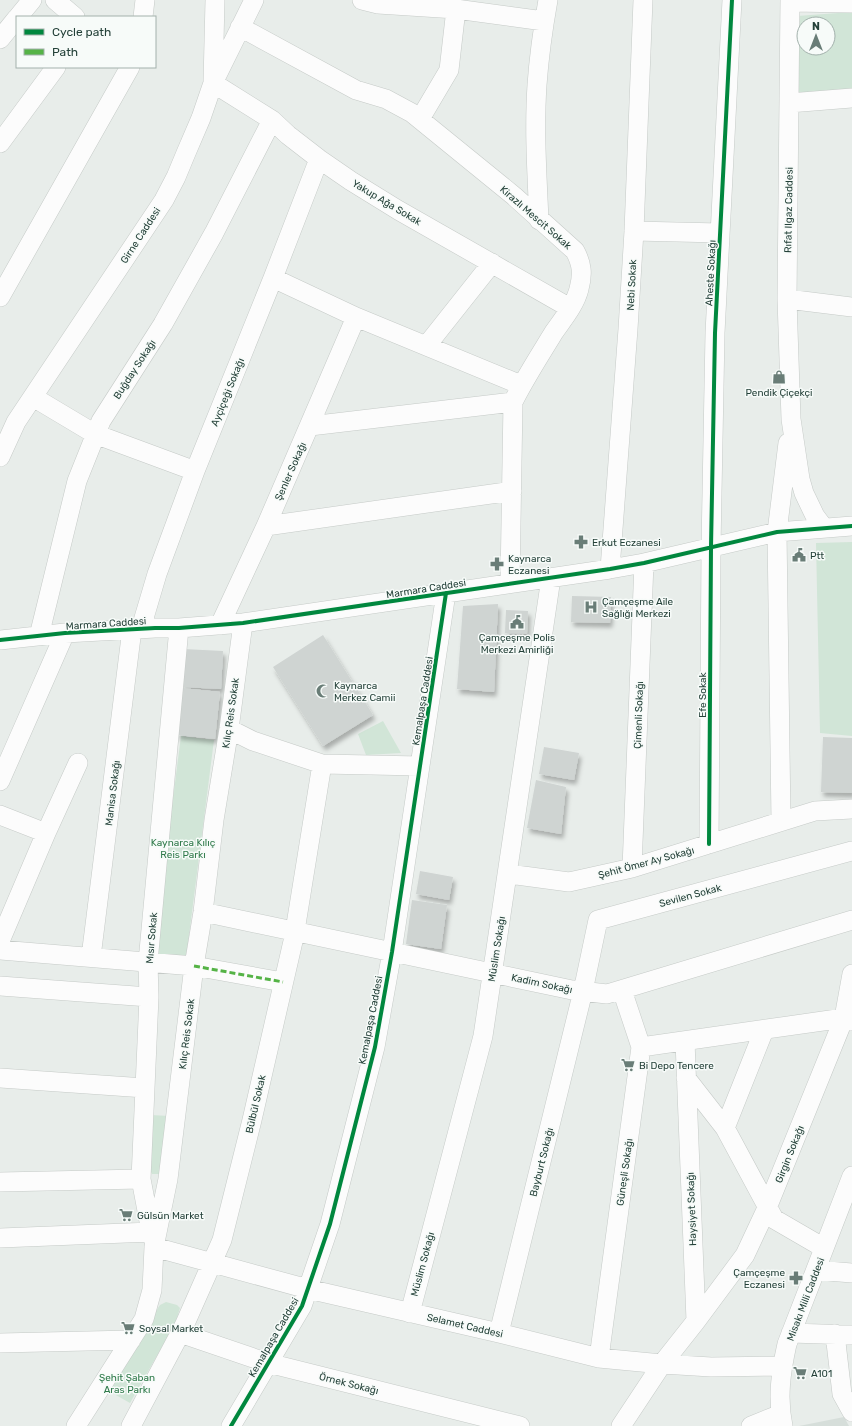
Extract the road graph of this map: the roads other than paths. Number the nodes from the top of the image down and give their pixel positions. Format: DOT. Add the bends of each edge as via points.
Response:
graph roads {
  1 [pos="32,0"];
  2 [pos="55,0"];
  3 [pos="145,0"];
  4 [pos="215,0"];
  5 [pos="254,0"];
  6 [pos="364,0"];
  7 [pos="548,0"];
  8 [pos="643,0"];
  9 [pos="732,0"];
  10 [pos="790,1"];
  11 [pos="852,3"];
  12 [pos="456,9"];
  13 [pos="18,16"];
  14 [pos="74,16"];
  15 [pos="143,16"];
  16 [pos="16,18"];
  17 [pos="544,21"];
  18 [pos="240,27"];
  19 [pos="0,39"];
  20 [pos="55,68"];
  21 [pos="129,68"];
  22 [pos="213,83"];
  23 [pos="852,98"];
  24 [pos="788,103"];
  25 [pos="420,119"];
  26 [pos="272,120"];
  27 [pos="0,143"];
  28 [pos="319,159"];
  29 [pos="539,220"];
  30 [pos="634,231"];
  31 [pos="720,233"];
  32 [pos="492,263"];
  33 [pos="273,278"];
  34 [pos="0,297"];
  35 [pos="787,299"];
  36 [pos="852,307"];
  37 [pos="570,308"];
  38 [pos="356,317"];
  39 [pos="426,346"];
  40 [pos="517,394"];
  41 [pos="33,397"];
  42 [pos="791,419"];
  43 [pos="310,426"];
  44 [pos="95,434"];
  45 [pos="0,456"];
  46 [pos="195,471"];
  47 [pos="512,491"];
  48 [pos="266,526"];
  49 [pos="852,526"];
  50 [pos="824,528"];
  51 [pos="777,532"];
  52 [pos="711,547"];
  53 [pos="644,563"];
  54 [pos="610,569"];
  55 [pos="551,578"];
  56 [pos="510,583"];
  57 [pos="446,593"];
  58 [pos="243,623"];
  59 [pos="220,625"];
  60 [pos="179,628"];
  61 [pos="137,629"];
  62 [pos="65,633"];
  63 [pos="39,636"];
  64 [pos="0,640"];
  65 [pos="228,729"];
  66 [pos="78,763"];
  67 [pos="322,764"];
  68 [pos="420,766"];
  69 [pos="0,780"];
  70 [pos="852,809"];
  71 [pos="0,816"];
  72 [pos="780,821"];
  73 [pos="46,833"];
  74 [pos="710,844"];
  75 [pos="852,851"];
  76 [pos="632,868"];
  77 [pos="508,874"];
  78 [pos="203,912"];
  79 [pos="852,920"];
  80 [pos="294,931"];
  81 [pos="0,941"];
  82 [pos="0,950"];
  83 [pos="392,952"];
  84 [pos="91,957"];
  85 [pos="148,962"];
  86 [pos="194,966"];
  87 [pos="493,972"];
  88 [pos="852,974"];
  89 [pos="283,982"];
  90 [pos="0,986"];
  91 [pos="622,990"];
  92 [pos="583,991"];
  93 [pos="150,997"];
  94 [pos="848,1020"];
  95 [pos="764,1030"];
  96 [pos="685,1041"];
  97 [pos="641,1047"];
  98 [pos="0,1078"];
  99 [pos="686,1078"];
  100 [pos="145,1088"];
  101 [pos="725,1128"];
  102 [pos="852,1176"];
  103 [pos="141,1179"];
  104 [pos="0,1182"];
  105 [pos="767,1208"];
  106 [pos="0,1238"];
  107 [pos="153,1240"];
  108 [pos="824,1248"];
  109 [pos="212,1263"];
  110 [pos="816,1270"];
  111 [pos="852,1273"];
  112 [pos="308,1289"];
  113 [pos="410,1313"];
  114 [pos="696,1321"];
  115 [pos="180,1333"];
  116 [pos="499,1333"];
  117 [pos="791,1333"];
  118 [pos="844,1335"];
  119 [pos="131,1340"];
  120 [pos="0,1343"];
  121 [pos="599,1358"];
  122 [pos="268,1363"];
  123 [pos="662,1364"];
  124 [pos="782,1366"];
  125 [pos="852,1412"];
  126 [pos="782,1420"];
  127 [pos="76,1426"];
  128 [pos="131,1426"];
  129 [pos="230,1426"];
  130 [pos="520,1426"];
  131 [pos="621,1426"];
  132 [pos="751,1426"];
  1 -- 13 [label="street"];
  2 -- 14 [label="street"];
  3 -- 15 [label="street"];
  4 -- 22 [label="street"];
  5 -- 18 [label="street, Girne Caddesi"];
  6 -- 12 [label="street" via="378,4"];
  7 -- 17 [label="street"];
  8 -- 30 [label="street, Nebi Sokak"];
  9 -- 31 [label="street, Aheste Sokağı"];
  10 -- 11 [label="street"];
  10 -- 24 [label="street, Rıfat Ilgaz Caddesi"];
  12 -- 17 [label="street"];
  12 -- 25 [label="street" via="449,70"];
  16 -- 19 [label="street"];
  17 -- 29 [label="street" via="537,85"];
  18 -- 22 [label="street, Girne Caddesi"];
  18 -- 25 [label="street, Kirazlı Mescit Sokak" via="356,90 386,99"];
  20 -- 27 [label="street"];
  21 -- 34 [label="street"];
  22 -- 26 [label="street, Yakup Ağa Sokak"];
  22 -- 41 [label="street, Girne Caddesi" via="184,159 164,200"];
  23 -- 24 [label="street"];
  24 -- 35 [label="street, Rıfat Ilgaz Caddesi"];
  25 -- 29 [label="street, Kirazlı Mescit Sokak" via="514,196"];
  26 -- 28 [label="street, Yakup Ağa Sokak"];
  26 -- 44 [label="street, Buğday Sokağı" via="214,233 163,324"];
  28 -- 32 [label="street, Yakup Ağa Sokak" via="398,210"];
  28 -- 33 [label="street, Ayçiçeği Sokağı"];
  29 -- 37 [label="street, Kirazlı Mescit Sokak" via="575,251 580,261 578,291"];
  30 -- 31 [label="street"];
  30 -- 54 [label="street, Nebi Sokak"];
  31 -- 52 [label="street, Aheste Sokağı" via="715,333"];
  32 -- 37 [label="street, Yakup Ağa Sokak"];
  32 -- 39 [label="street"];
  33 -- 38 [label="street"];
  33 -- 46 [label="street, Ayçiçeği Sokağı"];
  35 -- 36 [label="street"];
  35 -- 42 [label="street, Rıfat Ilgaz Caddesi"];
  37 -- 40 [label="street, Kirazlı Mescit Sokak"];
  38 -- 39 [label="street"];
  38 -- 43 [label="street, Şenler Sokağı"];
  39 -- 40 [label="street"];
  40 -- 43 [label="street"];
  40 -- 47 [label="street"];
  41 -- 44 [label="street"];
  41 -- 45 [label="street, Girne Caddesi" via="16,422"];
  42 -- 50 [label="street, Rıfat Ilgaz Caddesi" via="804,493"];
  42 -- 51 [label="street, Rıfat Ilgaz Caddesi"];
  43 -- 48 [label="street, Şenler Sokağı"];
  44 -- 46 [label="street"];
  44 -- 63 [label="street, Buğday Sokağı" via="77,481"];
  46 -- 61 [label="street, Ayçiçeği Sokağı"];
  47 -- 48 [label="street"];
  47 -- 56 [label="street"];
  48 -- 59 [label="street, Şenler Sokağı"];
  49 -- 50 [label="street, Marmara Caddesi"];
  50 -- 51 [label="street, Marmara Caddesi"];
  51 -- 52 [label="street, Marmara Caddesi"];
  51 -- 72 [label="street, Rıfat Ilgaz Caddesi"];
  52 -- 53 [label="street, Marmara Caddesi"];
  52 -- 74 [label="street, Efe Sokak"];
  53 -- 54 [label="street, Marmara Caddesi"];
  53 -- 76 [label="street, Çimenli Sokağı"];
  54 -- 55 [label="street, Marmara Caddesi"];
  55 -- 56 [label="street, Marmara Caddesi"];
  55 -- 77 [label="street, Müslim Sokağı"];
  56 -- 57 [label="street, Marmara Caddesi"];
  57 -- 58 [label="street, Marmara Caddesi"];
  57 -- 68 [label="street, Kemalpaşa Caddesi"];
  58 -- 59 [label="street, Marmara Caddesi"];
  58 -- 65 [label="street, Kılıç Reis Sokak"];
  59 -- 60 [label="street, Marmara Caddesi"];
  60 -- 61 [label="street, Marmara Caddesi"];
  60 -- 85 [label="street, Mısır Sokak"];
  61 -- 62 [label="street, Marmara Caddesi"];
  61 -- 84 [label="street, Manisa Sokağı"];
  62 -- 63 [label="street, Marmara Caddesi"];
  62 -- 69 [label="street"];
  63 -- 64 [label="street, Marmara Caddesi"];
  65 -- 67 [label="street" via="253,741"];
  65 -- 78 [label="street, Kılıç Reis Sokak"];
  66 -- 73 [label="street"];
  67 -- 68 [label="street"];
  67 -- 80 [label="street, Bülbül Sokak"];
  68 -- 83 [label="street, Kemalpaşa Caddesi"];
  70 -- 72 [label="street, Şehit Ömer Ay Sokağı" via="815,811"];
  71 -- 73 [label="street"];
  72 -- 74 [label="street, Şehit Ömer Ay Sokağı"];
  73 -- 81 [label="street"];
  74 -- 76 [label="street, Şehit Ömer Ay Sokağı"];
  75 -- 92 [label="street, Sevilen Sokak" via="598,920"];
  76 -- 77 [label="street, Şehit Ömer Ay Sokağı" via="569,882"];
  77 -- 87 [label="street, Müslim Sokağı"];
  78 -- 80 [label="street, Kadim Sokağı"];
  78 -- 86 [label="street, Kılıç Reis Sokak"];
  79 -- 91 [label="street, Kadim Sokağı"];
  80 -- 83 [label="street, Kadim Sokağı"];
  80 -- 89 [label="street, Bülbül Sokak"];
  82 -- 84 [label="street"];
  83 -- 87 [label="street, Kadim Sokağı"];
  83 -- 112 [label="street, Kemalpaşa Caddesi" via="374,1048 330,1224"];
  84 -- 85 [label="street"];
  85 -- 86 [label="street"];
  85 -- 93 [label="street, Mısır Sokak"];
  86 -- 89 [label="street"];
  86 -- 107 [label="street, Kılıç Reis Sokak" via="168,1179"];
  87 -- 92 [label="street, Kadim Sokağı"];
  87 -- 113 [label="street, Müslim Sokağı" via="483,1036"];
  88 -- 94 [label="street, Girgin Sokağı"];
  89 -- 109 [label="street, Bülbül Sokak" via="222,1240"];
  90 -- 93 [label="street"];
  91 -- 92 [label="street, Kadim Sokağı" via="607,994"];
  91 -- 97 [label="street, Güneşli Sokağı"];
  92 -- 116 [label="street, Bayburt Sokağı"];
  93 -- 100 [label="street, Mısır Sokak"];
  94 -- 95 [label="street"];
  94 -- 105 [label="street, Girgin Sokağı"];
  95 -- 96 [label="street"];
  95 -- 101 [label="street"];
  96 -- 97 [label="street"];
  96 -- 99 [label="street, Haysiyet Sokağı"];
  97 -- 121 [label="street, Güneşli Sokağı"];
  98 -- 100 [label="street"];
  99 -- 101 [label="street"];
  99 -- 114 [label="street, Haysiyet Sokağı"];
  100 -- 103 [label="street, Mısır Sokak"];
  101 -- 105 [label="street"];
  102 -- 108 [label="street, Misakı Milli Caddesi"];
  103 -- 104 [label="street"];
  103 -- 107 [label="street, Mısır Sokak"];
  105 -- 108 [label="street" via="774,1219"];
  105 -- 114 [label="street, Girgin Sokağı" via="745,1255"];
  106 -- 107 [label="street, Selamet Caddesi"];
  107 -- 109 [label="street, Selamet Caddesi"];
  107 -- 119 [label="street, Kılıç Reis Sokak" via="152,1290 144,1319"];
  108 -- 110 [label="street, Misakı Milli Caddesi"];
  109 -- 112 [label="street, Selamet Caddesi"];
  109 -- 115 [label="street, Bülbül Sokak"];
  110 -- 111 [label="street"];
  110 -- 117 [label="street, Misakı Milli Caddesi"];
  112 -- 113 [label="street, Selamet Caddesi"];
  112 -- 122 [label="street, Kemalpaşa Caddesi" via="302,1306"];
  113 -- 116 [label="street, Selamet Caddesi"];
  114 -- 123 [label="street"];
  115 -- 122 [label="street, Örnek Sokağı"];
  115 -- 128 [label="street, Bülbül Sokak"];
  116 -- 121 [label="street, Selamet Caddesi"];
  117 -- 118 [label="street"];
  117 -- 124 [label="street, Misakı Milli Caddesi"];
  118 -- 125 [label="street" via="842,1394"];
  119 -- 120 [label="street"];
  119 -- 127 [label="street, Kılıç Reis Sokak"];
  121 -- 123 [label="street, Selamet Caddesi"];
  122 -- 129 [label="street, Kemalpaşa Caddesi"];
  122 -- 130 [label="street, Örnek Sokağı"];
  123 -- 124 [label="street, Selamet Caddesi" via="711,1367"];
  123 -- 131 [label="street"];
  124 -- 126 [label="street, Misakı Milli Caddesi"];
  126 -- 132 [label="street"];
}
